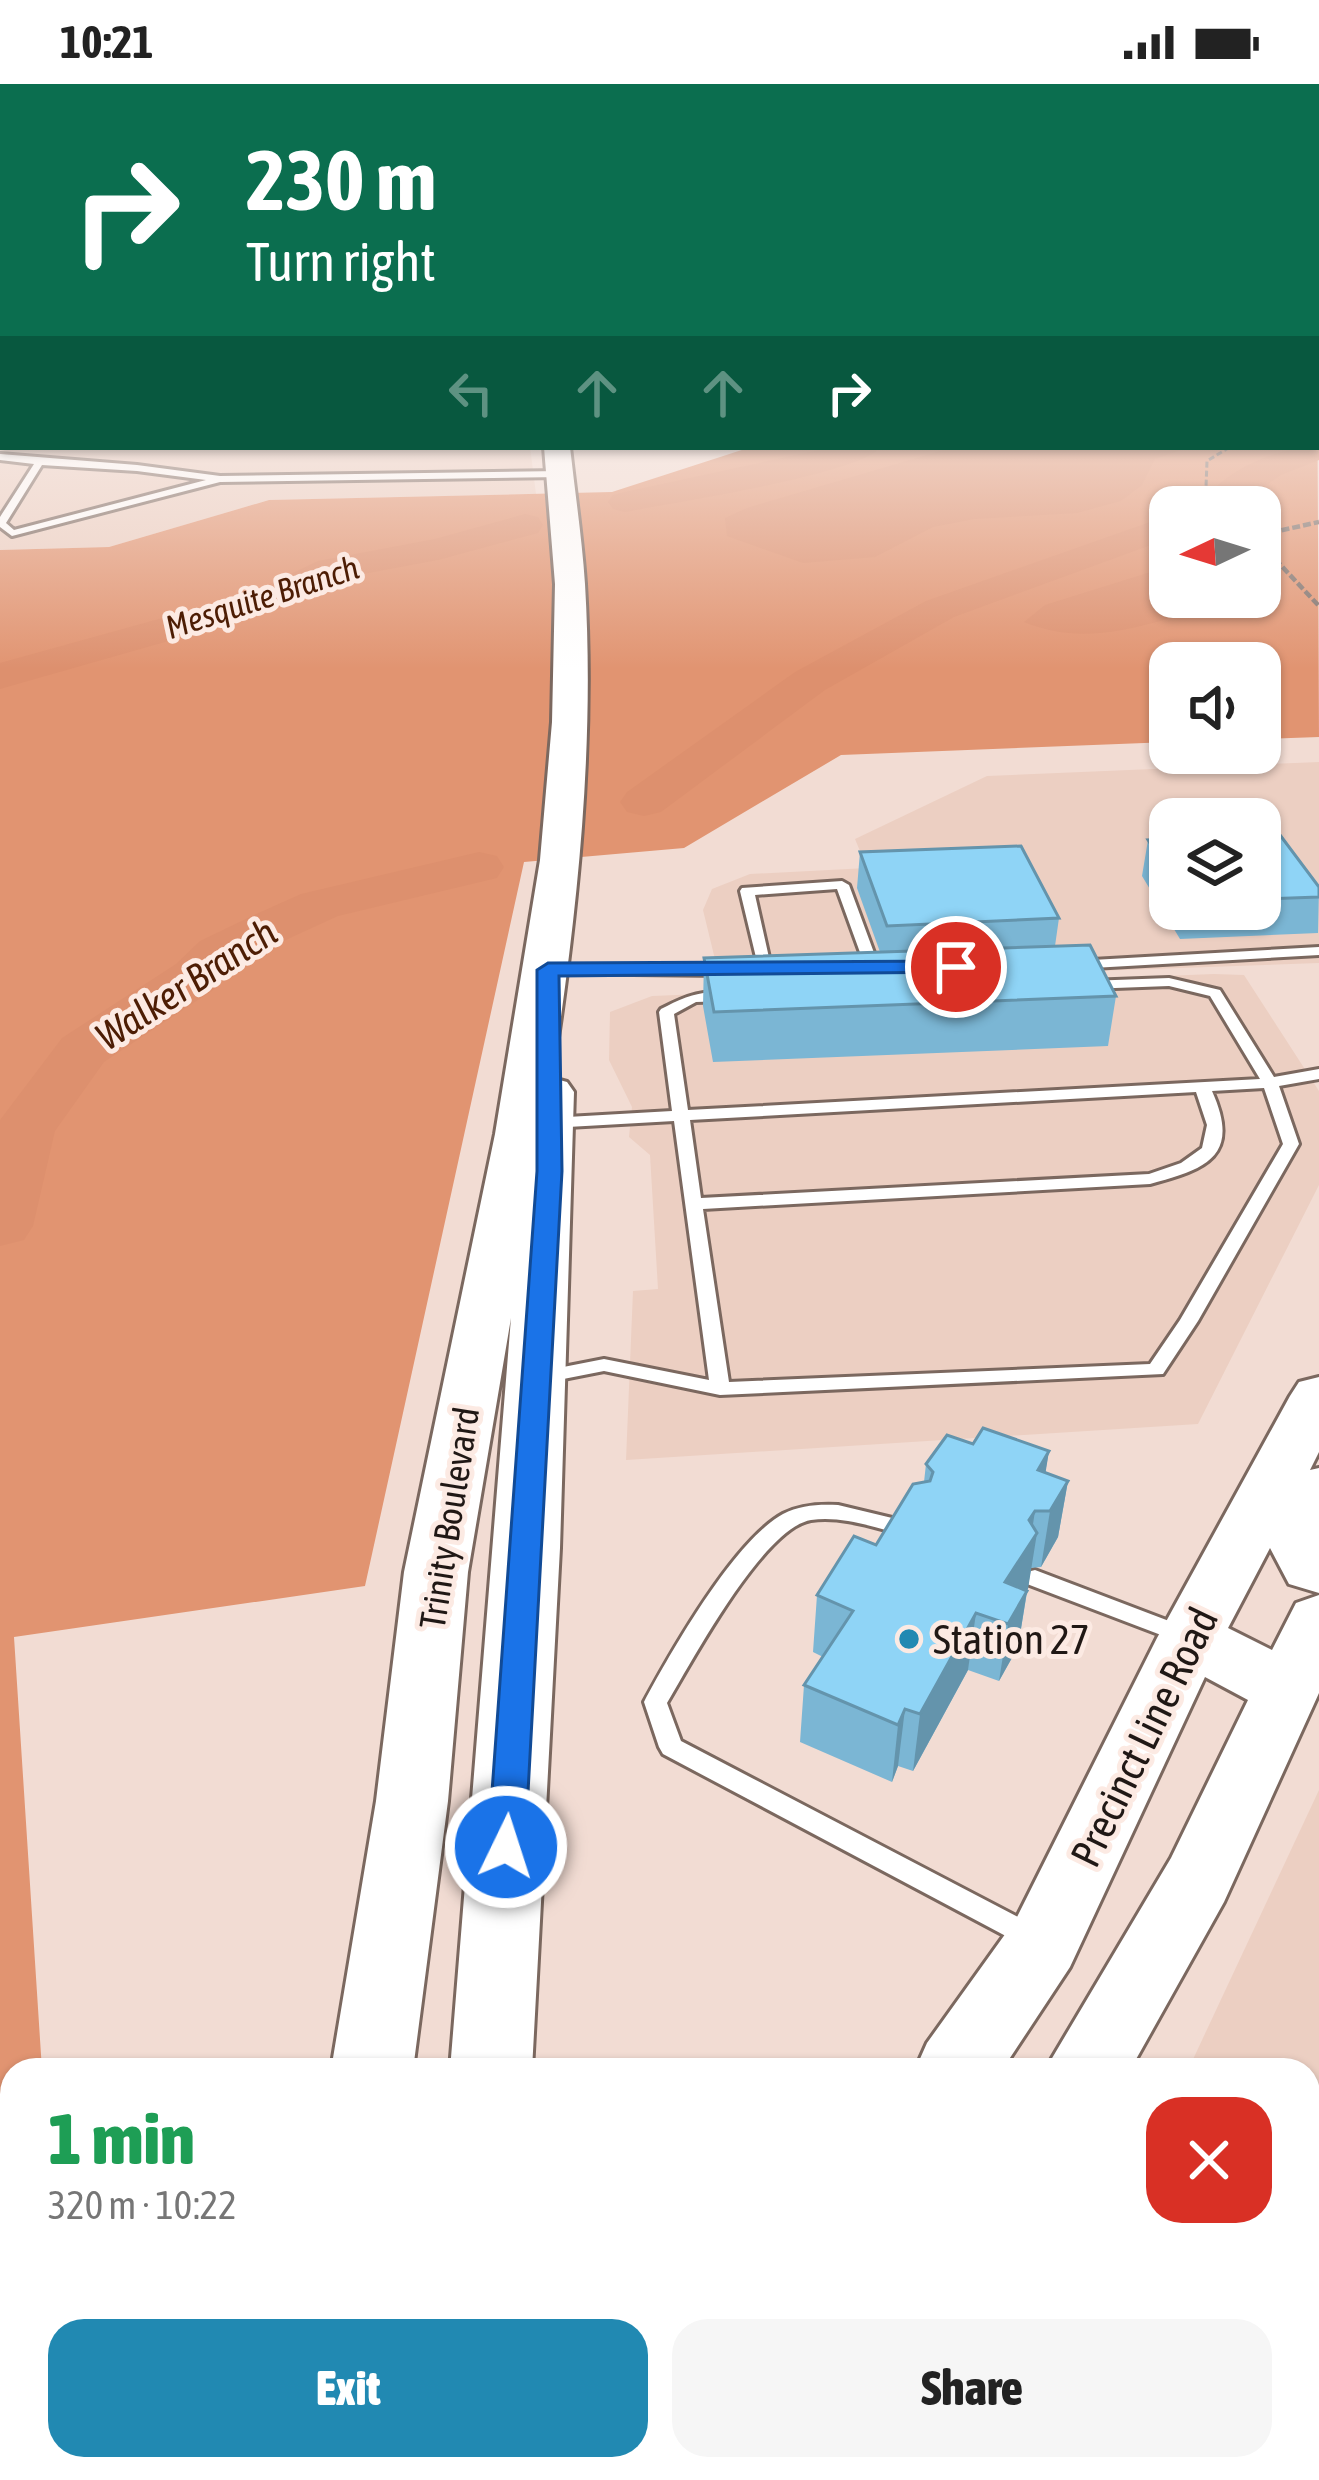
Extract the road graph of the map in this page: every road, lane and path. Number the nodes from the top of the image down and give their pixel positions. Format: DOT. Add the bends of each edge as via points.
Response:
graph roads {
  1 [pos="1224,450"];
  2 [pos="0,457"];
  3 [pos="559,460"];
  4 [pos="39,462"];
  5 [pos="220,479"];
  6 [pos="1206,486"];
  7 [pos="1319,522"];
  8 [pos="6,533"];
  9 [pos="1281,533"];
  10 [pos="1281,563"];
  11 [pos="1319,607"];
  12 [pos="1319,952"];
  13 [pos="1054,965"];
  14 [pos="873,969"];
  15 [pos="896,969"];
  16 [pos="548,970"];
  17 [pos="853,970"];
  18 [pos="1074,985"];
  19 [pos="740,997"];
  20 [pos="1319,1074"];
  21 [pos="1270,1083"];
  22 [pos="1202,1087"];
  23 [pos="682,1116"];
  24 [pos="550,1123"];
  25 [pos="694,1204"];
  26 [pos="538,1378"];
  27 [pos="720,1388"];
  28 [pos="1319,1396"];
  29 [pos="1319,1489"];
  30 [pos="914,1530"];
  31 [pos="1319,1570"];
  32 [pos="1035,1578"];
  33 [pos="1319,1620"];
  34 [pos="1190,1638"];
  35 [pos="1286,1689"];
  36 [pos="1043,1943"];
  37 [pos="374,2058"];
  38 [pos="491,2058"];
  39 [pos="964,2058"];
  40 [pos="1105,2058"];
  1 -- 6 [label="path" via="1207,461"];
  2 -- 4 [label="lane"];
  3 -- 5 [label="lane"];
  3 -- 16 [label="main road, Trinity Boulevard" via="566,811"];
  4 -- 5 [label="lane"];
  4 -- 8 [label="lane" via="1,523"];
  5 -- 8 [label="lane"];
  7 -- 9 [label="path"];
  10 -- 11 [label="path"];
  12 -- 13 [label="lane"];
  14 -- 15 [label="lane"];
  14 -- 16 [label="lane" via="842,885 747,891 773,971"];
  14 -- 17 [label="lane"];
  16 -- 24 [label="main road, Trinity Boulevard"];
  16 -- 37 [label="main road, Trinity Boulevard" via="440,1547"];
  18 -- 21 [label="lane" via="1169,982 1215,993"];
  19 -- 23 [label="lane" via="693,998 666,1012"];
  20 -- 21 [label="lane"];
  21 -- 22 [label="lane"];
  21 -- 27 [label="lane" via="1291,1144 1156,1370"];
  22 -- 23 [label="lane"];
  22 -- 25 [label="lane" via="1217,1117 1215,1146 1193,1167 1150,1179"];
  23 -- 24 [label="lane"];
  23 -- 25 [label="lane"];
  24 -- 26 [label="main road, Trinity Boulevard"];
  25 -- 27 [label="lane"];
  26 -- 27 [label="lane" via="604,1365"];
  26 -- 38 [label="main road, Trinity Boulevard"];
  28 -- 34 [label="main road, Precinct Line Road"];
  29 -- 31 [label="main road" via="1295,1537"];
  30 -- 36 [label="lane" via="828,1512 794,1517 759,1545 655,1702 670,1747"];
  32 -- 34 [label="lane"];
  33 -- 35 [label="main road"];
  34 -- 35 [label="main road"];
  34 -- 36 [label="main road, Precinct Line Road"];
  35 -- 40 [label="main road"];
  36 -- 39 [label="main road, Precinct Line Road"];
}
